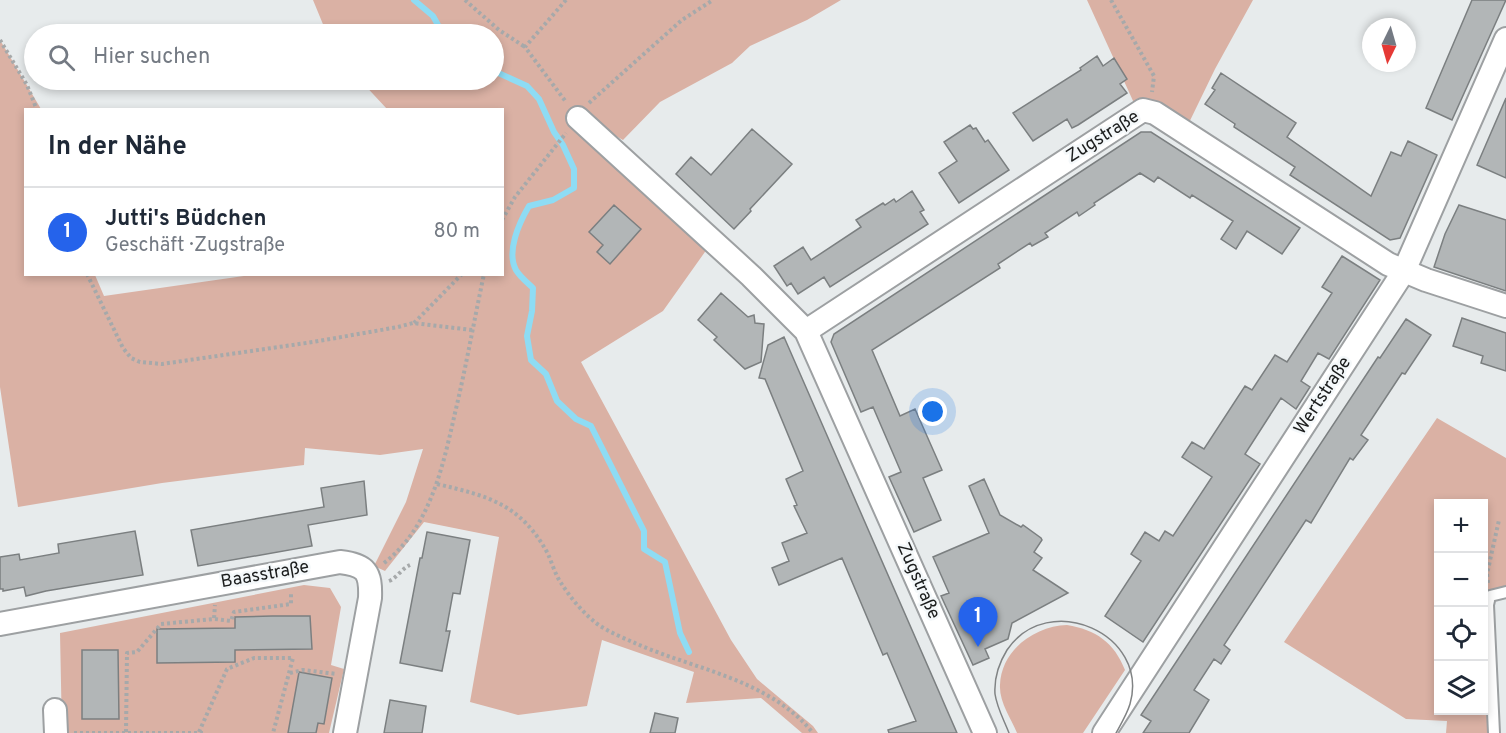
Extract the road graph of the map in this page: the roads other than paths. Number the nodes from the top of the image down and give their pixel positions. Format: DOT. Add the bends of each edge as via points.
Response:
graph roads {
  1 [pos="1506,39"];
  2 [pos="578,118"];
  3 [pos="1404,271"];
  4 [pos="1506,306"];
  5 [pos="806,331"];
  6 [pos="1506,592"];
  7 [pos="0,624"];
  8 [pos="55,710"];
  9 [pos="56,733"];
  10 [pos="345,733"];
  11 [pos="985,733"];
  12 [pos="1104,733"];
  13 [pos="1494,733"];
  1 -- 3 [label="street, Wertstraße"];
  2 -- 5 [label="street, Zugstraße" via="752,276"];
  3 -- 4 [label="street, Zugstraße"];
  3 -- 5 [label="street, Zugstraße" via="1374,256 1149,110 1138,112"];
  3 -- 12 [label="street, Wertstraße"];
  5 -- 11 [label="street, Zugstraße"];
  6 -- 13 [label="lane" via="1490,596 1488,605"];
  7 -- 10 [label="street, Baasstraße" via="340,562 360,566 368,573 370,598"];
  8 -- 9 [label="street"];
}
